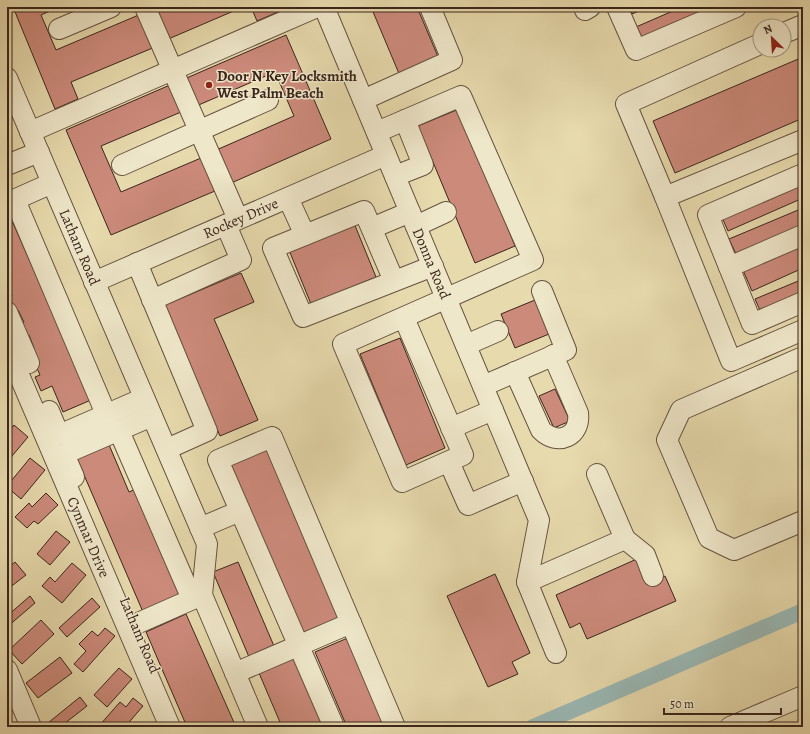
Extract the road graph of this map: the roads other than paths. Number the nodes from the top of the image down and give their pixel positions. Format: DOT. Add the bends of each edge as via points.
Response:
graph roads {
  1 [pos="111,7"];
  2 [pos="145,7"];
  3 [pos="317,7"];
  4 [pos="324,7"];
  5 [pos="430,7"];
  6 [pos="584,7"];
  7 [pos="590,7"];
  8 [pos="617,7"];
  9 [pos="736,7"];
  10 [pos="803,25"];
  11 [pos="59,29"];
  12 [pos="792,30"];
  13 [pos="752,48"];
  14 [pos="172,70"];
  15 [pos="7,78"];
  16 [pos="268,100"];
  17 [pos="363,100"];
  18 [pos="405,120"];
  19 [pos="199,131"];
  20 [pos="30,132"];
  21 [pos="377,132"];
  22 [pos="803,140"];
  23 [pos="39,152"];
  24 [pos="386,155"];
  25 [pos="7,165"];
  26 [pos="122,165"];
  27 [pos="803,174"];
  28 [pos="395,176"];
  29 [pos="52,183"];
  30 [pos="665,197"];
  31 [pos="288,198"];
  32 [pos="11,201"];
  33 [pos="446,212"];
  34 [pos="413,219"];
  35 [pos="232,222"];
  36 [pos="372,228"];
  37 [pos="803,235"];
  38 [pos="305,236"];
  39 [pos="137,263"];
  40 [pos="433,266"];
  41 [pos="729,267"];
  42 [pos="394,281"];
  43 [pos="94,282"];
  44 [pos="542,291"];
  45 [pos="446,299"];
  46 [pos="152,300"];
  47 [pos="803,302"];
  48 [pos="7,312"];
  49 [pos="404,318"];
  50 [pos="803,330"];
  51 [pos="498,331"];
  52 [pos="466,344"];
  53 [pos="7,347"];
  54 [pos="553,355"];
  55 [pos="803,357"];
  56 [pos="516,372"];
  57 [pos="483,386"];
  58 [pos="144,398"];
  59 [pos="493,410"];
  60 [pos="106,414"];
  61 [pos="152,416"];
  62 [pos="451,428"];
  63 [pos="119,431"];
  64 [pos="166,450"];
  65 [pos="448,462"];
  66 [pos="597,474"];
  67 [pos="523,481"];
  68 [pos="240,511"];
  69 [pos="803,521"];
  70 [pos="200,528"];
  71 [pos="625,540"];
  72 [pos="653,576"];
  73 [pos="527,582"];
  74 [pos="197,597"];
  75 [pos="351,623"];
  76 [pos="136,624"];
  77 [pos="298,646"];
  78 [pos="556,653"];
  79 [pos="7,670"];
  80 [pos="235,673"];
  81 [pos="803,696"];
  82 [pos="31,727"];
  83 [pos="170,727"];
  84 [pos="179,727"];
  85 [pos="258,727"];
  86 [pos="334,727"];
  87 [pos="394,727"];
  88 [pos="730,727"];
  1 -- 11 [label="street"];
  2 -- 14 [label="street"];
  3 -- 14 [label="street"];
  4 -- 17 [label="street, Donna Road"];
  5 -- 17 [label="street" via="452,60"];
  6 -- 7 [label="street" via="585,10"];
  8 -- 9 [label="street" via="636,50"];
  10 -- 12 [label="street"];
  13 -- 30 [label="street" via="626,104"];
  14 -- 19 [label="street"];
  14 -- 20 [label="street"];
  15 -- 20 [label="street, Latham Road"];
  16 -- 19 [label="street"];
  17 -- 21 [label="street, Donna Road"];
  18 -- 21 [label="street"];
  18 -- 28 [label="street" via="423,164"];
  18 -- 45 [label="street" via="461,96 533,260"];
  19 -- 26 [label="street"];
  19 -- 35 [label="street"];
  20 -- 23 [label="street, Latham Road"];
  21 -- 24 [label="street, Donna Road"];
  22 -- 30 [label="street"];
  23 -- 25 [label="street"];
  23 -- 29 [label="street, Latham Road"];
  24 -- 28 [label="street, Donna Road"];
  24 -- 31 [label="street, Rockey Drive"];
  27 -- 41 [label="street" via="708,215"];
  28 -- 34 [label="street, Donna Road"];
  29 -- 32 [label="street"];
  29 -- 43 [label="street, Latham Road"];
  30 -- 50 [label="street" via="731,361"];
  31 -- 35 [label="street, Rockey Drive"];
  31 -- 38 [label="street"];
  32 -- 60 [label="street"];
  33 -- 34 [label="street"];
  34 -- 36 [label="street"];
  34 -- 40 [label="street, Donna Road"];
  35 -- 39 [label="street, Rockey Drive"];
  35 -- 46 [label="street" via="242,260"];
  36 -- 38 [label="street" via="364,211"];
  36 -- 42 [label="street"];
  37 -- 41 [label="street"];
  38 -- 42 [label="street" via="273,248 303,317"];
  39 -- 43 [label="street, Rockey Drive"];
  39 -- 46 [label="street"];
  40 -- 42 [label="street"];
  40 -- 45 [label="street, Donna Road"];
  41 -- 47 [label="street" via="752,324"];
  43 -- 58 [label="street, Latham Road"];
  44 -- 54 [label="street" via="566,350"];
  45 -- 49 [label="street"];
  45 -- 52 [label="street, Donna Road"];
  46 -- 64 [label="street" via="207,431"];
  48 -- 60 [label="street" via="59,435"];
  49 -- 62 [label="street"];
  49 -- 65 [label="street" via="343,344 402,482"];
  51 -- 52 [label="street"];
  52 -- 57 [label="street, Donna Road"];
  53 -- 83 [label="street, Cynmar Drive"];
  54 -- 56 [label="street"];
  54 -- 56 [label="street" via="578,413 577,427 568,437 553,438 542,430"];
  55 -- 69 [label="street" via="681,410 667,440 709,538 734,550"];
  56 -- 57 [label="street"];
  57 -- 59 [label="street, Donna Road"];
  58 -- 60 [label="street"];
  58 -- 61 [label="street, Latham Road"];
  59 -- 62 [label="street"];
  59 -- 67 [label="street, Donna Road"];
  61 -- 63 [label="street, Latham Road"];
  61 -- 64 [label="street, Latham Road"];
  62 -- 65 [label="street" via="463,455"];
  63 -- 74 [label="street"];
  63 -- 76 [label="street, Latham Road" via="64,454"];
  64 -- 70 [label="street, Latham Road"];
  65 -- 67 [label="street" via="468,505"];
  66 -- 71 [label="street"];
  67 -- 73 [label="street, Donna Road" via="539,520"];
  68 -- 70 [label="street"];
  68 -- 75 [label="street" via="218,460 272,437"];
  68 -- 77 [label="street"];
  70 -- 74 [label="street, Latham Road" via="207,544"];
  71 -- 72 [label="street" via="645,555"];
  71 -- 73 [label="street"];
  73 -- 78 [label="street"];
  74 -- 76 [label="street"];
  74 -- 80 [label="street, Latham Road"];
  75 -- 77 [label="street"];
  75 -- 87 [label="street"];
  76 -- 84 [label="street, Latham Road"];
  77 -- 80 [label="street"];
  77 -- 86 [label="street"];
  79 -- 82 [label="street"];
  80 -- 85 [label="street, Latham Road"];
  81 -- 88 [label="street"];
}
